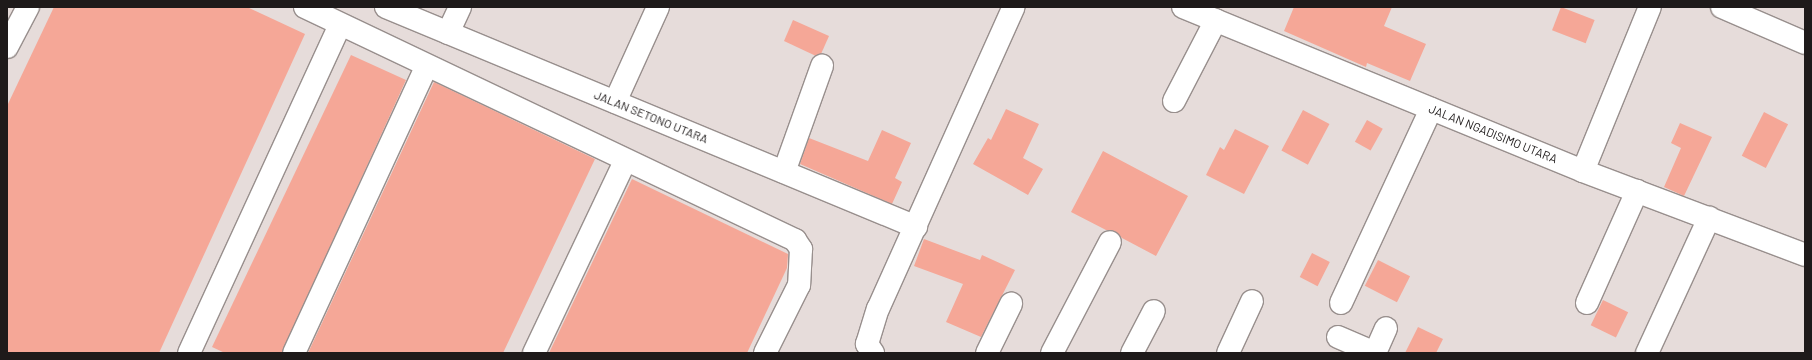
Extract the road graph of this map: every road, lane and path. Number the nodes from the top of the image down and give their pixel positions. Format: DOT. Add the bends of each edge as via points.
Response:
graph roads {
  1 [pos="28,7"];
  2 [pos="305,7"];
  3 [pos="386,7"];
  4 [pos="460,7"];
  5 [pos="658,7"];
  6 [pos="1014,7"];
  7 [pos="1184,7"];
  8 [pos="1650,7"];
  9 [pos="1734,9"];
  10 [pos="1216,20"];
  11 [pos="340,25"];
  12 [pos="448,33"];
  13 [pos="1805,43"];
  14 [pos="7,47"];
  15 [pos="822,66"];
  16 [pos="426,67"];
  17 [pos="1174,101"];
  18 [pos="616,102"];
  19 [pos="1431,109"];
  20 [pos="625,161"];
  21 [pos="1583,171"];
  22 [pos="784,172"];
  23 [pos="1637,191"];
  24 [pos="1709,218"];
  25 [pos="916,227"];
  26 [pos="1110,242"];
  27 [pos="1805,254"];
  28 [pos="1252,301"];
  29 [pos="1341,303"];
  30 [pos="1587,303"];
  31 [pos="1011,304"];
  32 [pos="1154,311"];
  33 [pos="1386,328"];
  34 [pos="1338,337"];
  35 [pos="189,353"];
  36 [pos="294,353"];
  37 [pos="534,353"];
  38 [pos="765,353"];
  39 [pos="873,353"];
  40 [pos="987,353"];
  41 [pos="1052,353"];
  42 [pos="1132,353"];
  43 [pos="1228,353"];
  44 [pos="1375,353"];
  45 [pos="1647,353"];
  1 -- 14 [label="street"];
  2 -- 11 [label="street"];
  3 -- 12 [label="street, JALAN SETONO UTARA"];
  4 -- 12 [label="street"];
  5 -- 18 [label="street"];
  6 -- 25 [label="street"];
  7 -- 10 [label="street, JALAN NGADISIMO UTARA"];
  8 -- 21 [label="street"];
  9 -- 13 [label="street"];
  10 -- 17 [label="street"];
  10 -- 19 [label="street, JALAN NGADISIMO UTARA"];
  11 -- 16 [label="street"];
  11 -- 35 [label="street"];
  12 -- 18 [label="street, JALAN SETONO UTARA"];
  15 -- 22 [label="street"];
  16 -- 20 [label="street"];
  16 -- 36 [label="street"];
  18 -- 22 [label="street, JALAN SETONO UTARA"];
  19 -- 21 [label="street, JALAN NGADISIMO UTARA"];
  19 -- 29 [label="street"];
  20 -- 37 [label="street"];
  20 -- 38 [label="street" via="673,180 795,240 801,250 798,285"];
  21 -- 23 [label="street, JALAN NGADISIMO UTARA"];
  22 -- 25 [label="street, JALAN SETONO UTARA"];
  23 -- 24 [label="street, JALAN NGADISIMO UTARA"];
  23 -- 30 [label="street"];
  24 -- 27 [label="street, JALAN NGADISIMO UTARA"];
  24 -- 45 [label="street"];
  25 -- 39 [label="street" via="878,309 867,344"];
  26 -- 41 [label="street"];
  28 -- 43 [label="street"];
  31 -- 40 [label="street"];
  32 -- 42 [label="street"];
  33 -- 44 [label="street"];
  34 -- 44 [label="street"];
}
